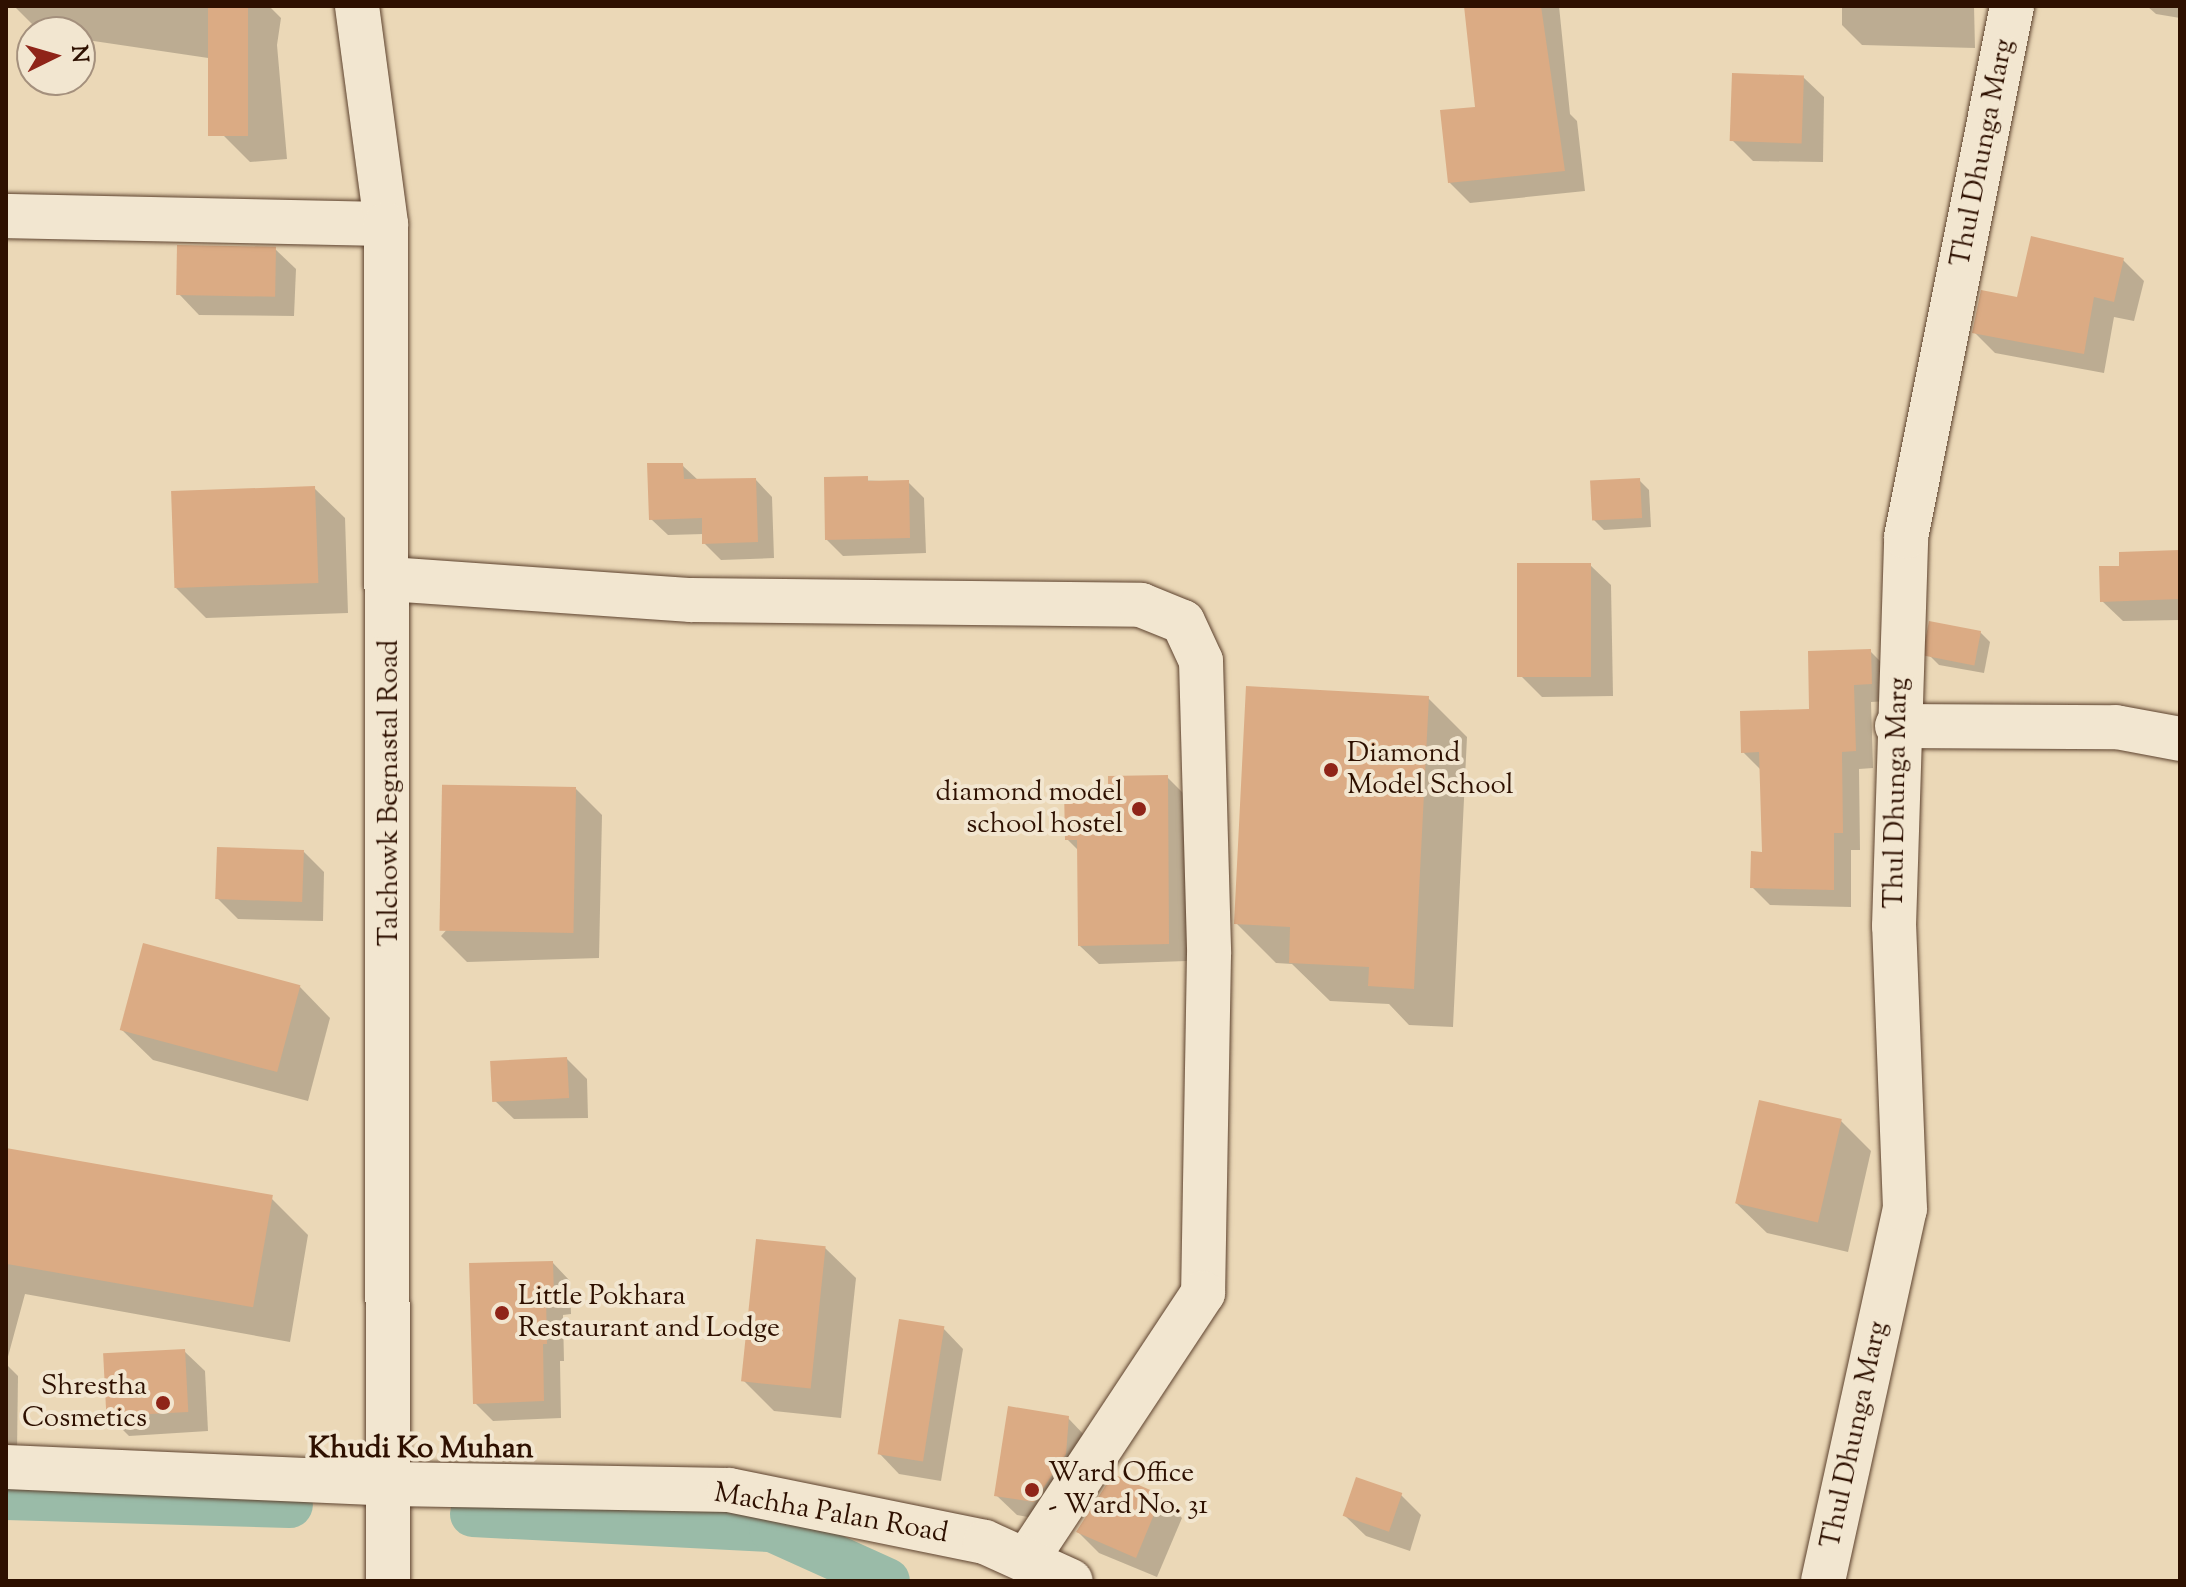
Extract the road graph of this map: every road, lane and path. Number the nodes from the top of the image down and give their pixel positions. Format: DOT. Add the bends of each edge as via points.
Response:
graph roads {
  1 [pos="357,6"];
  2 [pos="2012,6"];
  3 [pos="6,216"];
  4 [pos="386,224"];
  5 [pos="389,579"];
  6 [pos="1897,726"];
  7 [pos="2180,739"];
  8 [pos="6,1467"];
  9 [pos="391,1484"];
  10 [pos="1027,1559"];
  11 [pos="388,1581"];
  12 [pos="1071,1581"];
  13 [pos="1823,1581"];
  1 -- 4 [label="street, Talchowk Begnastal Road"];
  2 -- 6 [label="street, Thul Dhunga Marg" via="1906,537"];
  3 -- 4 [label="street"];
  4 -- 5 [label="street, Talchowk Begnastal Road"];
  5 -- 9 [label="street, Talchowk Begnastal Road"];
  5 -- 10 [label="street" via="691,600 1141,605 1183,622 1201,661 1209,954 1203,1293"];
  6 -- 7 [label="street" via="2116,727"];
  6 -- 13 [label="street, Thul Dhunga Marg" via="1894,926 1905,1209"];
  8 -- 9 [label="street, Machha Palan Road"];
  9 -- 10 [label="street, Machha Palan Road" via="729,1490 985,1542"];
  9 -- 11 [label="street, Talchowk Begnastal Road"];
  10 -- 12 [label="street, Machha Palan Road"];
}
